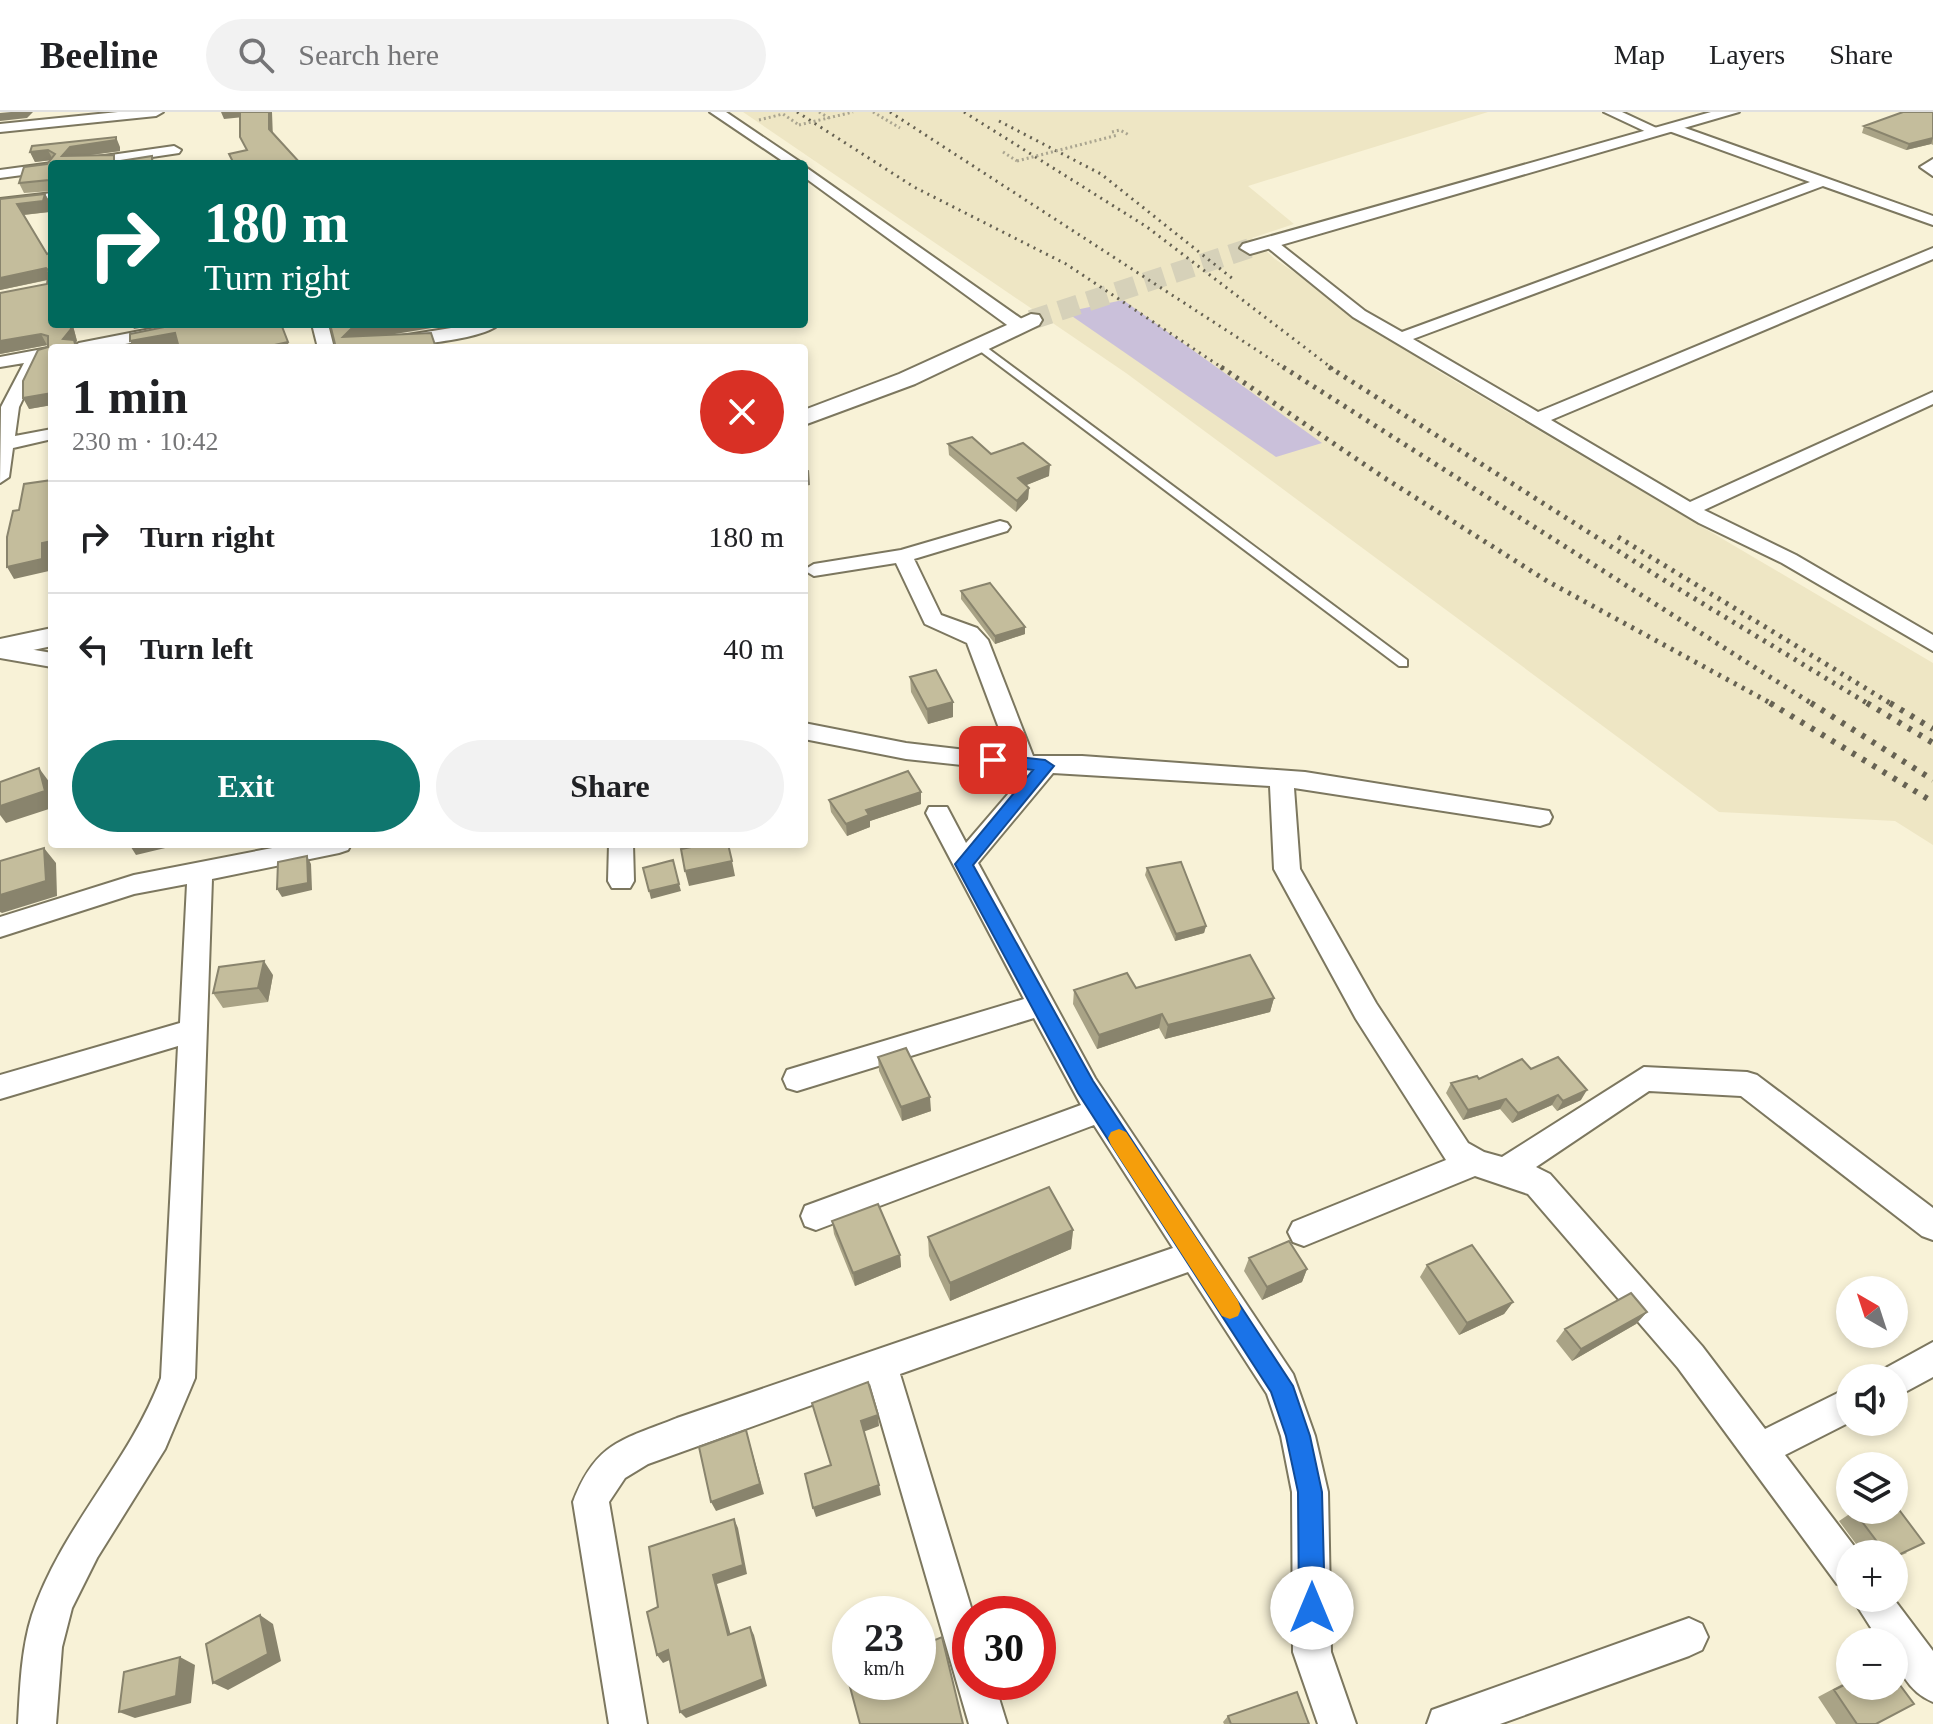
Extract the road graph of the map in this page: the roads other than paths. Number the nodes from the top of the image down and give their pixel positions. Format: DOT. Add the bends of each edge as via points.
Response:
graph roads {
  1 [pos="41,112"];
  2 [pos="717,112"];
  3 [pos="1611,112"];
  4 [pos="1730,112"];
  5 [pos="32,125"];
  6 [pos="0,128"];
  7 [pos="1666,130"];
  8 [pos="165,134"];
  9 [pos="88,160"];
  10 [pos="790,160"];
  11 [pos="1933,163"];
  12 [pos="48,168"];
  13 [pos="1933,172"];
  14 [pos="808,173"];
  15 [pos="0,174"];
  16 [pos="1825,181"];
  17 [pos="48,197"];
  18 [pos="0,203"];
  19 [pos="1933,209"];
  20 [pos="1914,214"];
  21 [pos="1933,221"];
  22 [pos="1270,243"];
  23 [pos="1250,248"];
  24 [pos="1933,253"];
  25 [pos="1025,323"];
  26 [pos="185,328"];
  27 [pos="481,328"];
  28 [pos="1401,338"];
  29 [pos="120,344"];
  30 [pos="383,344"];
  31 [pos="979,346"];
  32 [pos="44,354"];
  33 [pos="0,362"];
  34 [pos="1933,397"];
  35 [pos="5,408"];
  36 [pos="808,416"];
  37 [pos="1538,419"];
  38 [pos="48,435"];
  39 [pos="4,444"];
  40 [pos="0,477"];
  41 [pos="1690,509"];
  42 [pos="1000,527"];
  43 [pos="903,556"];
  44 [pos="814,570"];
  45 [pos="48,638"];
  46 [pos="1933,644"];
  47 [pos="0,650"];
  48 [pos="48,659"];
  49 [pos="1403,663"];
  50 [pos="808,732"];
  51 [pos="1035,764"];
  52 [pos="1282,778"];
  53 [pos="938,813"];
  54 [pos="1540,817"];
  55 [pos="318,848"];
  56 [pos="621,848"];
  57 [pos="963,864"];
  58 [pos="200,871"];
  59 [pos="621,881"];
  60 [pos="0,927"];
  61 [pos="1040,1005"];
  62 [pos="193,1030"];
  63 [pos="797,1079"];
  64 [pos="0,1087"];
  65 [pos="1101,1110"];
  66 [pos="1471,1164"];
  67 [pos="1507,1170"];
  68 [pos="816,1216"];
  69 [pos="1933,1226"];
  70 [pos="1304,1232"];
  71 [pos="1195,1255"];
  72 [pos="1933,1358"];
  73 [pos="881,1366"];
  74 [pos="1908,1373"];
  75 [pos="1836,1411"];
  76 [pos="1759,1450"];
  77 [pos="1836,1552"];
  78 [pos="952,1605"];
  79 [pos="1880,1612"];
  80 [pos="1689,1637"];
  81 [pos="1933,1683"];
  82 [pos="981,1700"];
  83 [pos="37,1724"];
  84 [pos="628,1724"];
  85 [pos="988,1724"];
  86 [pos="1337,1724"];
  87 [pos="1446,1724"];
  1 -- 5 [label="street"];
  2 -- 10 [label="street"];
  3 -- 7 [label="street"];
  4 -- 7 [label="street"];
  5 -- 6 [label="street"];
  5 -- 8 [label="street"];
  7 -- 16 [label="street"];
  7 -- 22 [label="street"];
  8 -- 9 [label="street"];
  11 -- 13 [label="street" via="1927,167"];
  12 -- 15 [label="street"];
  14 -- 25 [label="street"];
  16 -- 20 [label="street"];
  16 -- 28 [label="street"];
  17 -- 18 [label="street"];
  19 -- 20 [label="street"];
  20 -- 21 [label="street"];
  22 -- 23 [label="street"];
  22 -- 28 [label="street" via="1359,314"];
  24 -- 37 [label="street"];
  25 -- 31 [label="street"];
  26 -- 29 [label="street"];
  27 -- 30 [label="street"];
  28 -- 37 [label="street"];
  31 -- 36 [label="street"];
  31 -- 49 [label="lane"];
  32 -- 33 [label="street"];
  32 -- 35 [label="street"];
  34 -- 41 [label="street"];
  35 -- 39 [label="street"];
  37 -- 41 [label="street"];
  38 -- 39 [label="street"];
  39 -- 40 [label="street"];
  41 -- 46 [label="street" via="1789,559"];
  42 -- 43 [label="street"];
  43 -- 44 [label="street"];
  43 -- 51 [label="street" via="932,619 977,640"];
  45 -- 47 [label="street"];
  47 -- 48 [label="street"];
  50 -- 51 [label="street" via="870,747"];
  51 -- 52 [label="street"];
  51 -- 57 [label="street"];
  52 -- 54 [label="street"];
  52 -- 66 [label="street" via="1287,869 1366,1011 1451,1144"];
  53 -- 57 [label="street"];
  55 -- 58 [label="street"];
  56 -- 59 [label="street"];
  57 -- 61 [label="street"];
  58 -- 60 [label="street" via="134,885"];
  58 -- 62 [label="street"];
  61 -- 63 [label="street"];
  61 -- 65 [label="street"];
  62 -- 64 [label="street"];
  62 -- 83 [label="street" via="178,1378 166,1416 77,1555 53,1606 39,1674"];
  65 -- 68 [label="street"];
  65 -- 71 [label="street"];
  66 -- 67 [label="street"];
  66 -- 70 [label="street"];
  67 -- 69 [label="street" via="1644,1079 1747,1084"];
  67 -- 76 [label="street" via="1520,1171 1539,1184 1690,1357"];
  71 -- 73 [label="street"];
  71 -- 86 [label="street" via="1281,1386 1298,1436 1310,1492 1312,1652"];
  72 -- 74 [label="street"];
  73 -- 78 [label="street"];
  73 -- 84 [label="street" via="677,1435 613,1462 597,1481 591,1502"];
  75 -- 76 [label="street"];
  76 -- 77 [label="street"];
  79 -- 81 [label="street"];
  80 -- 87 [label="street"];
  82 -- 85 [label="street"];
}
